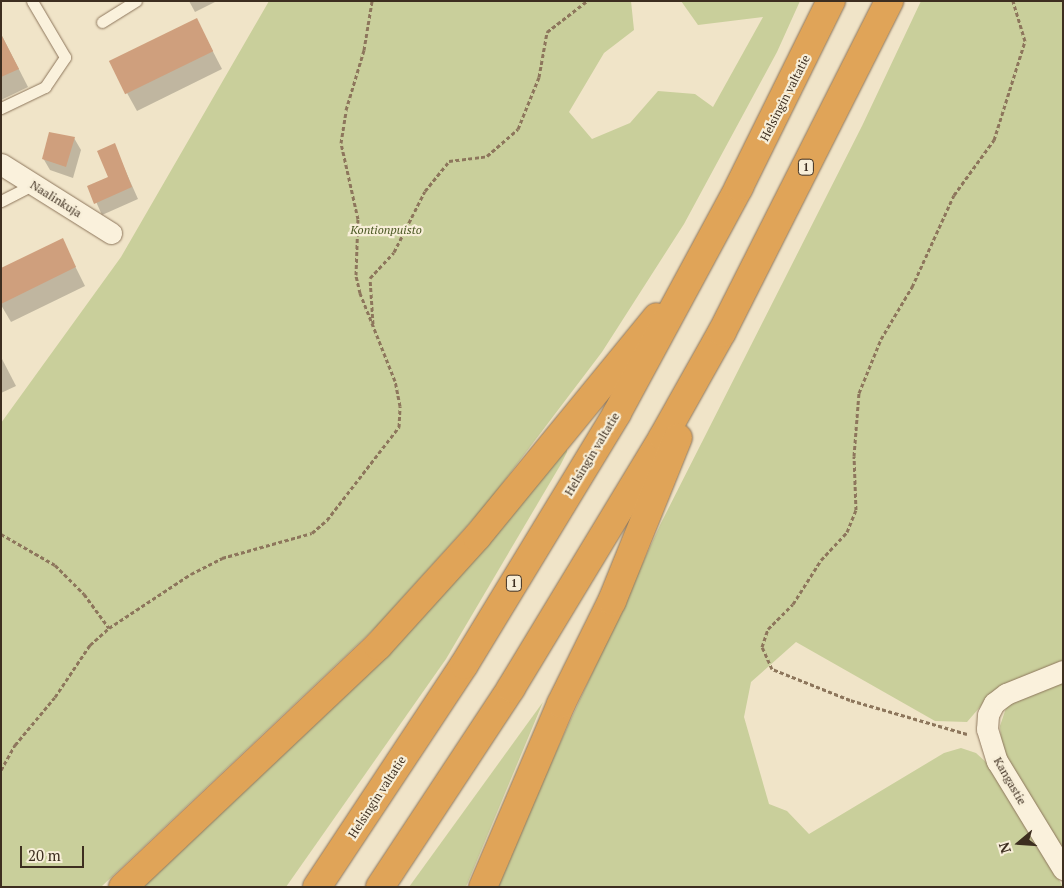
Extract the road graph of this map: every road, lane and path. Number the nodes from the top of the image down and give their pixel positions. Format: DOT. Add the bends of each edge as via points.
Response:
graph roads {
  1 [pos="32,1"];
  2 [pos="136,1"];
  3 [pos="372,1"];
  4 [pos="586,1"];
  5 [pos="832,1"];
  6 [pos="889,1"];
  7 [pos="1013,1"];
  8 [pos="102,22"];
  9 [pos="1,108"];
  10 [pos="1,164"];
  11 [pos="34,185"];
  12 [pos="1,201"];
  13 [pos="111,233"];
  14 [pos="696,269"];
  15 [pos="374,329"];
  16 [pos="722,332"];
  17 [pos="1,534"];
  18 [pos="109,628"];
  19 [pos="1063,671"];
  20 [pos="989,741"];
  21 [pos="1,770"];
  22 [pos="1063,869"];
  23 [pos="123,887"];
  24 [pos="318,887"];
  25 [pos="380,887"];
  26 [pos="483,887"];
  1 -- 9 [label="lane" via="65,57 45,86"];
  2 -- 8 [label="lane"];
  3 -- 15 [label="path" via="364,50 346,110 341,143 358,219 356,275"];
  4 -- 15 [label="path" via="547,32 539,77 518,129 487,156 449,162 425,191 394,252 370,278"];
  5 -- 14 [label="highway, Helsingin valtatie / 1"];
  6 -- 16 [label="highway, 1"];
  7 -- 20 [label="path" via="1025,42 994,140 954,195 912,287 881,338 859,393 854,456 856,510 847,532 821,560 793,604 768,629 762,647 772,669 850,700"];
  10 -- 11 [label="street, Naalinkuja"];
  11 -- 12 [label="lane"];
  11 -- 13 [label="street, Naalinkuja"];
  14 -- 23 [label="highway" via="477,537 378,646"];
  14 -- 24 [label="highway, Helsingin valtatie / 1" via="617,413 464,665"];
  15 -- 18 [label="path" via="395,381 400,406 399,427 327,520 312,533 222,558"];
  16 -- 25 [label="highway, 1" via="663,437 511,688"];
  16 -- 26 [label="highway" via="612,601 561,704"];
  17 -- 18 [label="path" via="56,565 84,594"];
  18 -- 21 [label="path" via="90,645 55,698 15,744"];
  19 -- 20 [label="street, Kangastie" via="1006,694 994,703 988,715"];
  20 -- 22 [label="street, Kangastie" via="997,761"];
}
